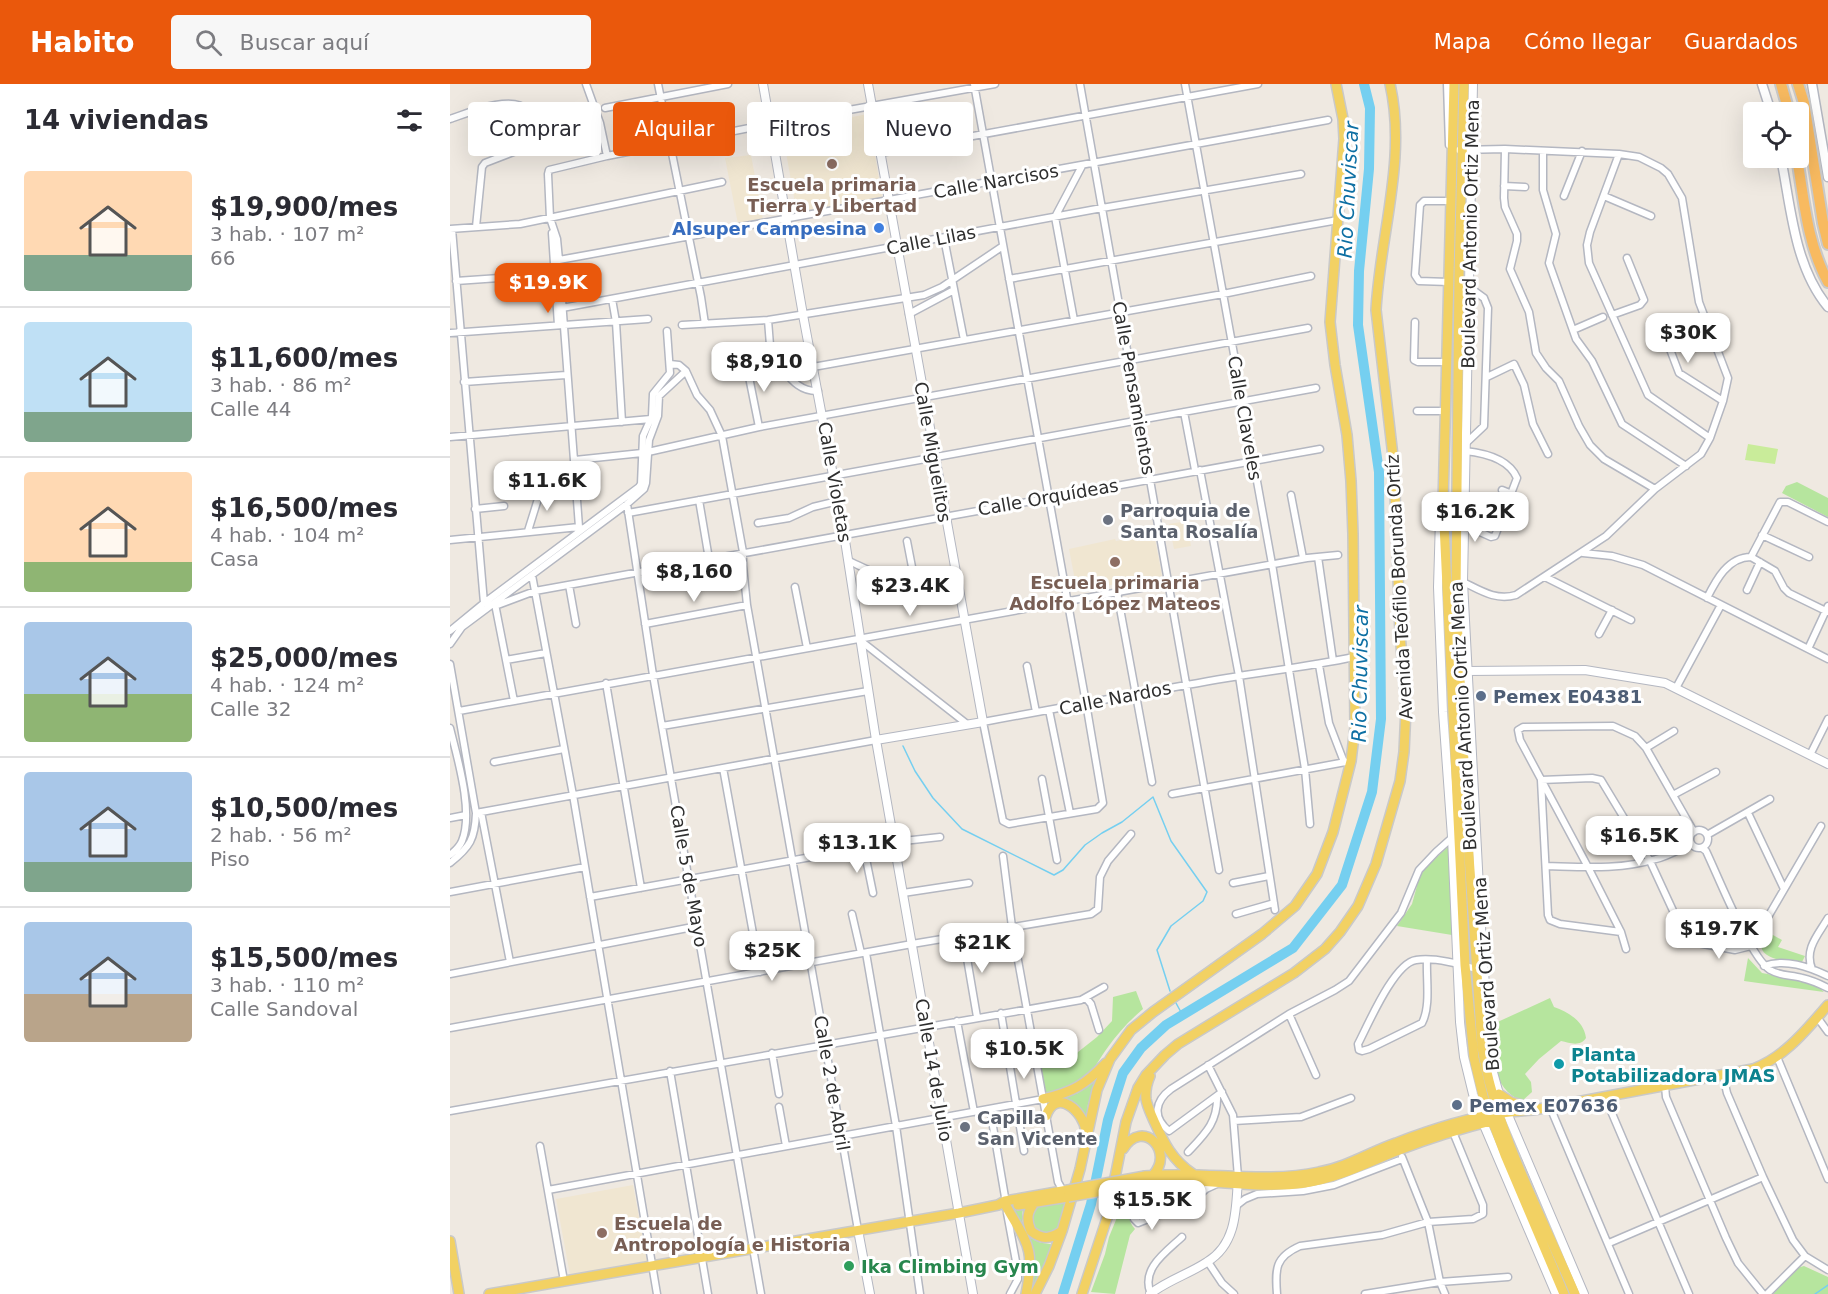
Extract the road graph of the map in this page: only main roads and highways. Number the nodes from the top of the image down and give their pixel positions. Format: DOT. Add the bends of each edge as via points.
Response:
graph roads {
  1 [pos="1336,84"];
  2 [pos="1390,84"];
  3 [pos="1454,84"];
  4 [pos="1464,84"];
  5 [pos="1762,84"];
  6 [pos="1781,84"];
  7 [pos="1798,84"];
  8 [pos="1812,84"];
  9 [pos="1768,102"];
  10 [pos="1786,102"];
  11 [pos="1783,168"];
  12 [pos="1799,168"];
  13 [pos="1828,177"];
  14 [pos="1828,244"];
  15 [pos="1828,282"];
  16 [pos="1828,307"];
  17 [pos="1459,672"];
  18 [pos="1828,1005"];
  19 [pos="1110,1059"];
  20 [pos="1156,1064"];
  21 [pos="1499,1094"];
  22 [pos="1043,1099"];
  23 [pos="1539,1109"];
  24 [pos="1046,1116"];
  25 [pos="1497,1117"];
  26 [pos="1086,1139"];
  27 [pos="1399,1150"];
  28 [pos="1120,1154"];
  29 [pos="1146,1178"];
  30 [pos="1190,1178"];
  31 [pos="1237,1181"];
  32 [pos="1066,1193"];
  33 [pos="1035,1202"];
  34 [pos="1003,1204"];
  35 [pos="1107,1218"];
  36 [pos="1062,1231"];
  37 [pos="450,1241"];
  38 [pos="459,1294"];
  39 [pos="489,1294"];
  40 [pos="1026,1294"];
  41 [pos="1035,1294"];
  42 [pos="1082,1294"];
  43 [pos="1564,1294"];
  44 [pos="1575,1294"];
  1 -- 19 [label="main road" via="1344,139 1330,322 1350,472 1353,534 1355,727 1347,762 1325,854 1317,874 1295,906 1131,1030"];
  2 -- 20 [label="main road, Avenida Teófilo Borunda Ortíz" via="1395,163 1376,310 1395,474 1406,708 1400,781 1368,885 1340,932 1310,962 1178,1044"];
  3 -- 17 [label="main road, Boulevard Antonio Ortiz Mena" via="1442,573"];
  4 -- 17 [label="main road, Boulevard Antonio Ortiz Mena" via="1468,149 1459,274"];
  5 -- 9 [label="main road"];
  6 -- 10 [label="highway"];
  7 -- 14 [label="highway"];
  8 -- 13 [label="main road"];
  11 -- 16 [label="main road" via="1800,249 1812,282"];
  12 -- 15 [label="highway" via="1810,237"];
  17 -- 25 [label="main road, Boulevard Antonio Ortiz Mena" via="1482,1047"];
  17 -- 25 [label="main road, Boulevard Antonio Ortiz Mena" via="1455,835 1461,964 1474,1058"];
  18 -- 23 [label="main road" via="1777,1057 1753,1069"];
  19 -- 22 [label="main road" via="1082,1085"];
  19 -- 26 [label="main road" via="1097,1089"];
  20 -- 28 [label="main road, Avenida Teófilo Borunda Ortíz" via="1132,1102"];
  20 -- 30 [label="main road" via="1146,1087 1146,1098 1172,1156"];
  21 -- 23 [label="main road" via="1510,1102"];
  23 -- 25 [label="main road"];
  24 -- 26 [label="main road" via="1051,1106 1058,1103 1072,1106 1082,1118"];
  25 -- 27 [label="main road"];
  25 -- 27 [label="main road"];
  25 -- 43 [label="main road, Boulevard Antonio Ortiz Mena"];
  25 -- 44 [label="main road, Boulevard Antonio Ortiz Mena"];
  26 -- 36 [label="main road"];
  27 -- 31 [label="main road" via="1321,1172"];
  28 -- 29 [label="main road" via="1134,1137 1151,1139 1162,1158 1161,1165"];
  28 -- 35 [label="main road, Avenida Teófilo Borunda Ortíz"];
  29 -- 30 [label="main road"];
  29 -- 30 [label="main road"];
  29 -- 32 [label="main road, bridge"];
  30 -- 31 [label="main road"];
  30 -- 31 [label="main road" via="1219,1183"];
  30 -- 35 [label="main road" via="1139,1190 1120,1202"];
  32 -- 33 [label="main road"];
  32 -- 34 [label="main road"];
  33 -- 34 [label="main road"];
  33 -- 36 [label="main road" via="1027,1216 1031,1231 1050,1238"];
  34 -- 39 [label="main road"];
  34 -- 40 [label="main road" via="1028,1245"];
  35 -- 42 [label="main road, Avenida Teófilo Borunda Ortíz"];
  36 -- 41 [label="main road"];
  37 -- 38 [label="main road"];
}
